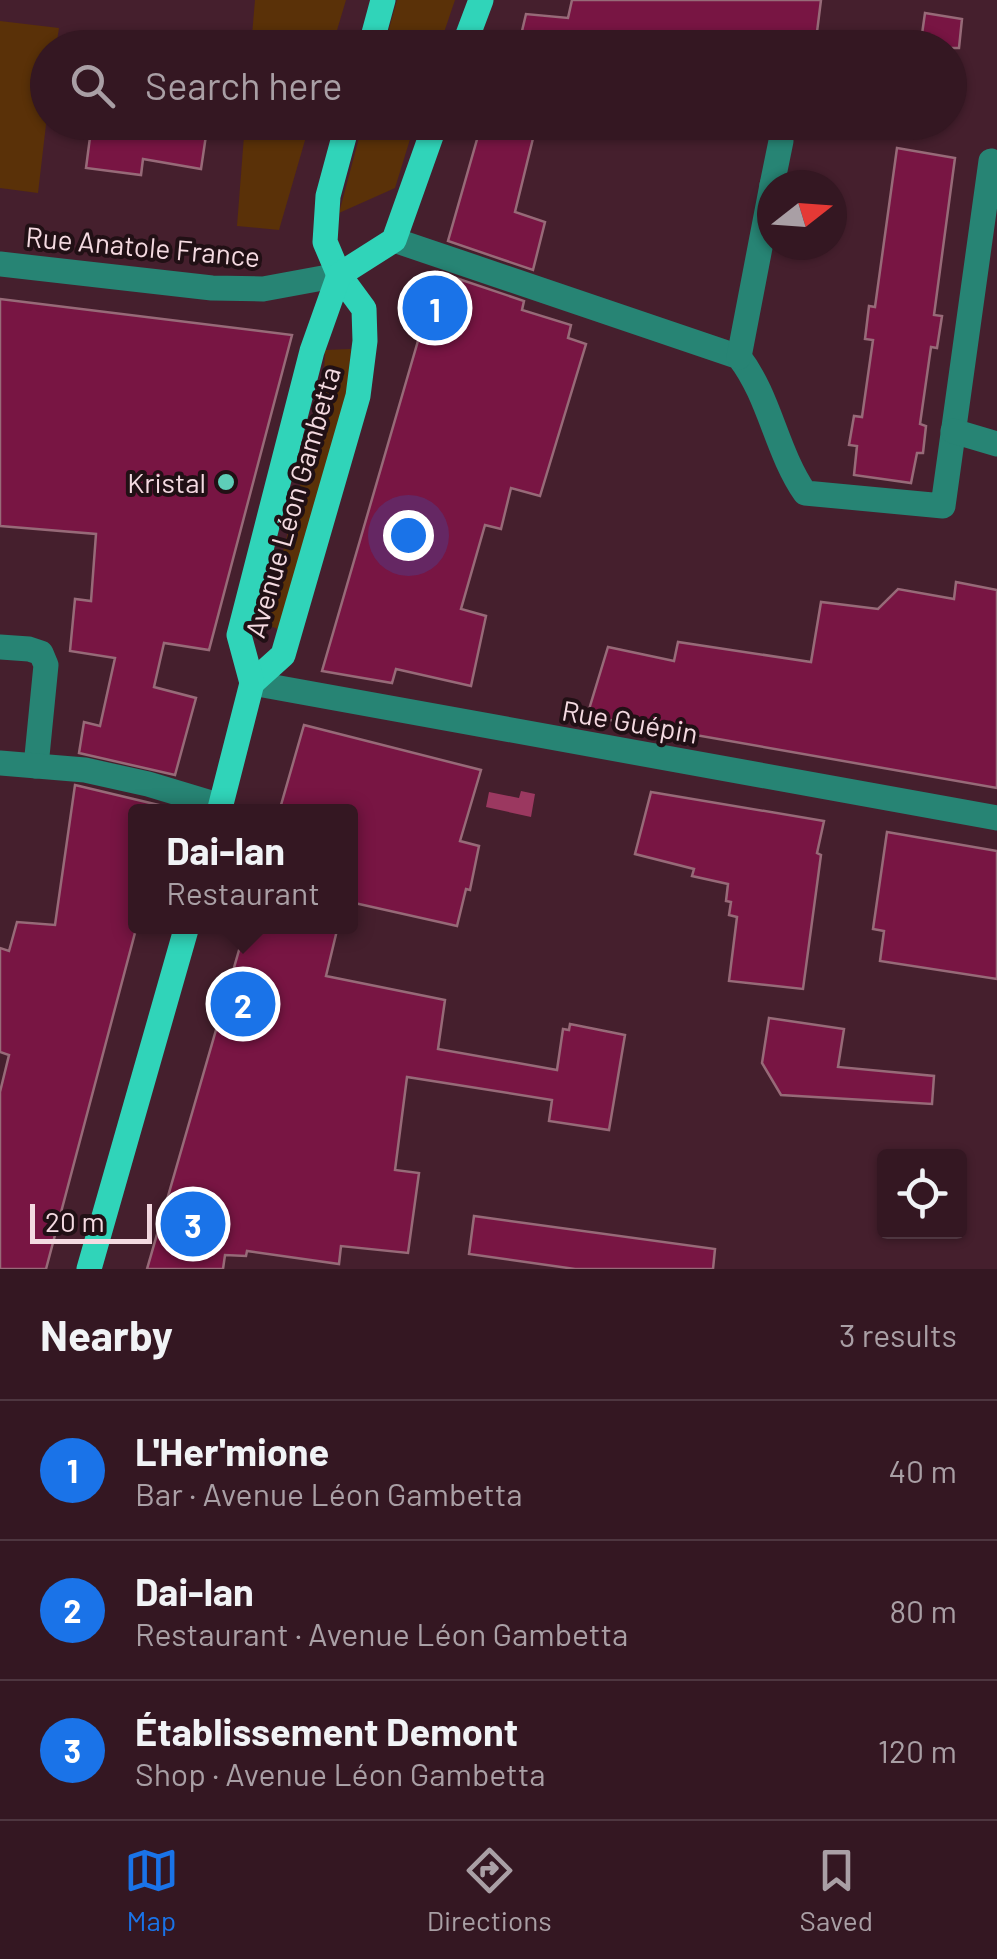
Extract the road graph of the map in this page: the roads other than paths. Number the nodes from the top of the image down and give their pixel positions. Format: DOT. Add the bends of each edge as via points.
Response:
graph roads {
  1 [pos="383,0"];
  2 [pos="481,0"];
  3 [pos="375,30"];
  4 [pos="470,30"];
  5 [pos="343,140"];
  6 [pos="430,140"];
  7 [pos="781,140"];
  8 [pos="991,160"];
  9 [pos="775,170"];
  10 [pos="394,240"];
  11 [pos="758,260"];
  12 [pos="0,264"];
  13 [pos="339,274"];
  14 [pos="739,358"];
  15 [pos="954,431"];
  16 [pos="997,444"];
  17 [pos="0,646"];
  18 [pos="252,683"];
  19 [pos="0,763"];
  20 [pos="36,766"];
  21 [pos="204,804"];
  22 [pos="221,804"];
  23 [pos="997,818"];
  24 [pos="185,934"];
  25 [pos="89,1269"];
  1 -- 3 [label="main road"];
  2 -- 4 [label="main road"];
  5 -- 13 [label="main road, Avenue Léon Gambetta" via="324,222"];
  6 -- 10 [label="main road"];
  7 -- 9 [label="street"];
  8 -- 15 [label="street"];
  10 -- 13 [label="main road"];
  10 -- 14 [label="street"];
  11 -- 14 [label="street"];
  12 -- 13 [label="street, Rue Anatole France" via="212,288 264,289"];
  13 -- 18 [label="main road, Avenue Léon Gambetta" via="312,351 238,635"];
  13 -- 18 [label="main road, Avenue Léon Gambetta" via="364,309 358,396 283,654"];
  14 -- 15 [label="street" via="752,373 805,493 943,506"];
  15 -- 16 [label="street"];
  17 -- 20 [label="street" via="42,654 46,666"];
  18 -- 22 [label="main road, Avenue Léon Gambetta"];
  18 -- 23 [label="street, Rue Guépin"];
  19 -- 20 [label="street"];
  20 -- 21 [label="street" via="130,780"];
  24 -- 25 [label="main road"];
}
